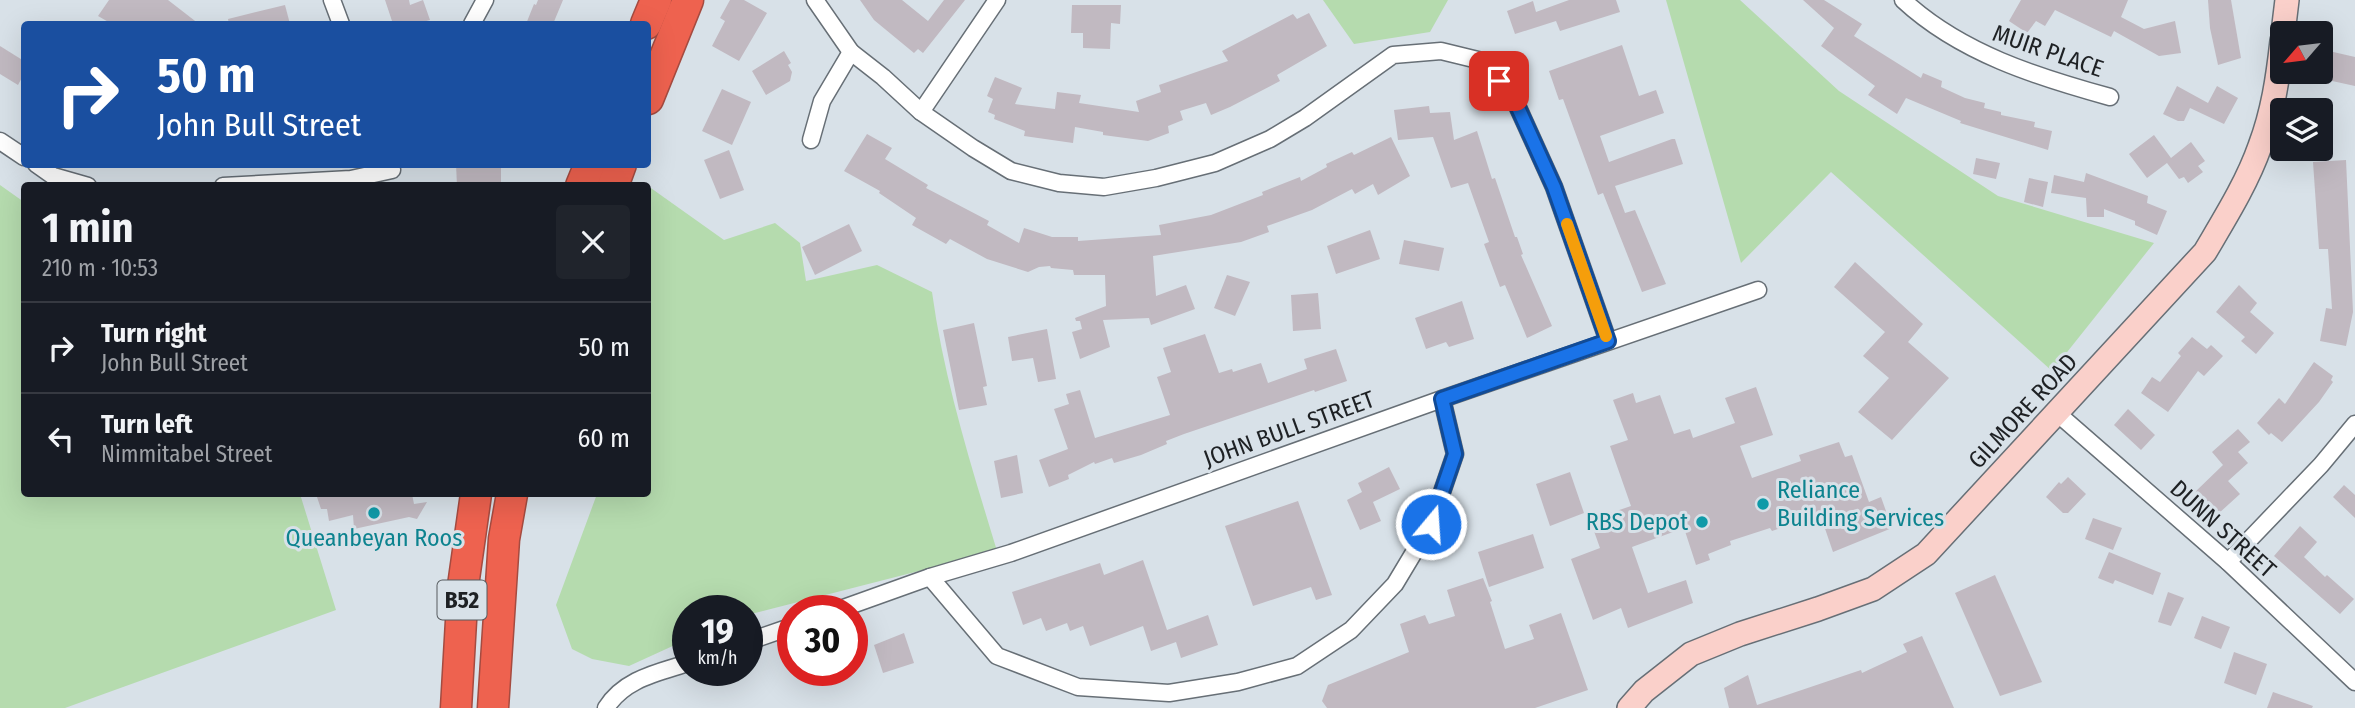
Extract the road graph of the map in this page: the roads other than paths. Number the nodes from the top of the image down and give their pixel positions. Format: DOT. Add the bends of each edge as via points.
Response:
graph roads {
  1 [pos="332,0"];
  2 [pos="485,0"];
  3 [pos="656,0"];
  4 [pos="688,0"];
  5 [pos="815,0"];
  6 [pos="997,0"];
  7 [pos="1903,0"];
  8 [pos="2287,0"];
  9 [pos="340,21"];
  10 [pos="474,21"];
  11 [pos="647,21"];
  12 [pos="2284,21"];
  13 [pos="851,52"];
  14 [pos="2276,84"];
  15 [pos="651,92"];
  16 [pos="2110,97"];
  17 [pos="922,112"];
  18 [pos="811,140"];
  19 [pos="0,141"];
  20 [pos="21,155"];
  21 [pos="42,168"];
  22 [pos="393,173"];
  23 [pos="74,182"];
  24 [pos="296,182"];
  25 [pos="1758,290"];
  26 [pos="1608,341"];
  27 [pos="1442,399"];
  28 [pos="2057,413"];
  29 [pos="2355,424"];
  30 [pos="476,497"];
  31 [pos="512,497"];
  32 [pos="2228,562"];
  33 [pos="930,577"];
  34 [pos="868,599"];
  35 [pos="672,669"];
  36 [pos="2355,682"];
  37 [pos="456,708"];
  38 [pos="493,708"];
  39 [pos="606,708"];
  40 [pos="1629,708"];
  1 -- 9 [label="street"];
  2 -- 10 [label="street"];
  3 -- 11 [label="highway"];
  4 -- 15 [label="highway"];
  5 -- 13 [label="street"];
  6 -- 17 [label="street"];
  7 -- 16 [label="street, MUIR PLACE" via="1930,23 1978,51 2057,83"];
  8 -- 12 [label="street"];
  13 -- 17 [label="street"];
  13 -- 18 [label="street" via="822,101"];
  14 -- 28 [label="street, GILMORE ROAD" via="2260,148 2206,252"];
  17 -- 26 [label="street" via="1011,171 1059,183 1104,187 1215,163 1270,139 1393,55 1441,51 1482,61 1515,101 1549,175"];
  19 -- 20 [label="street"];
  21 -- 23 [label="street"];
  22 -- 24 [label="street"];
  25 -- 26 [label="street, JOHN BULL STREET"];
  26 -- 27 [label="street, JOHN BULL STREET"];
  27 -- 33 [label="street, JOHN BULL STREET" via="1011,553"];
  27 -- 33 [label="street" via="1455,454 1431,524 1395,584 1351,630 1297,666 1169,693 1078,687 997,656"];
  28 -- 32 [label="street, DUNN STREET"];
  28 -- 40 [label="street, GILMORE ROAD" via="1926,554 1873,589 1691,654"];
  29 -- 32 [label="street"];
  30 -- 37 [label="highway, B52" via="463,586"];
  31 -- 38 [label="highway, B52"];
  32 -- 36 [label="street, DUNN STREET"];
  33 -- 34 [label="street, JOHN BULL STREET"];
  35 -- 39 [label="street" via="630,683"];
}
